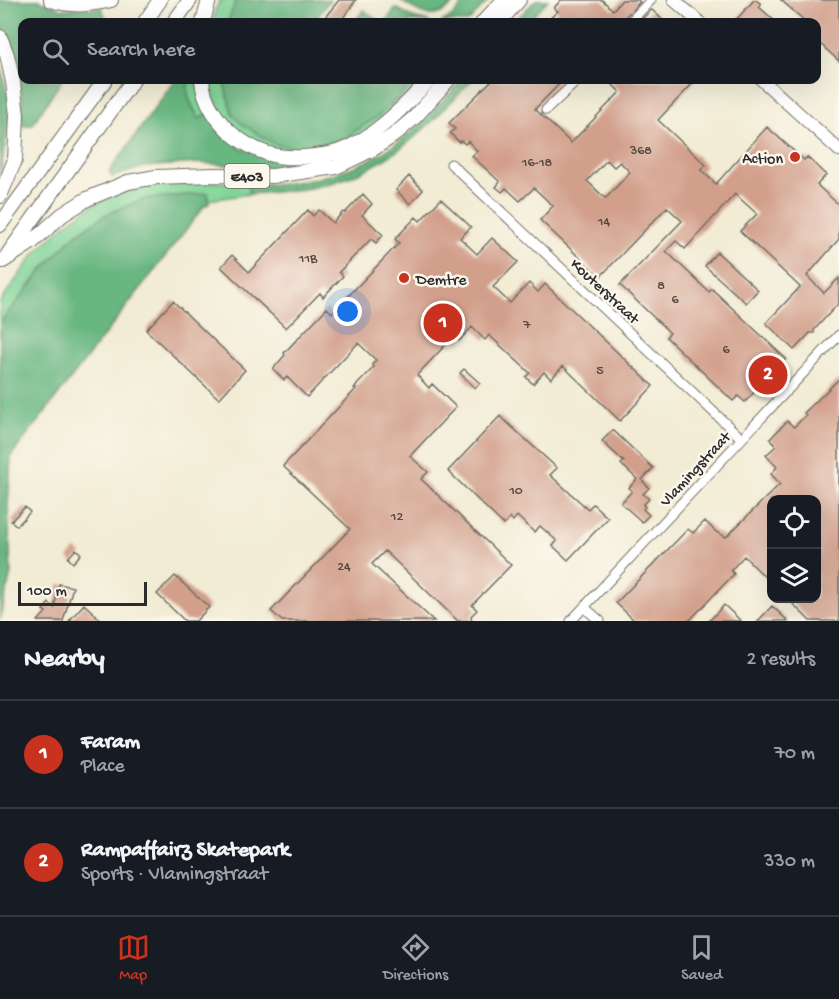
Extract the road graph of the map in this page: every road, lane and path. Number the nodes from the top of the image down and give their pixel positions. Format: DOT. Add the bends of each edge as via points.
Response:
graph roads {
  1 [pos="51,0"];
  2 [pos="111,0"];
  3 [pos="160,0"];
  4 [pos="190,0"];
  5 [pos="209,0"];
  6 [pos="504,0"];
  7 [pos="519,0"];
  8 [pos="651,0"];
  9 [pos="674,0"];
  10 [pos="147,18"];
  11 [pos="177,18"];
  12 [pos="205,18"];
  13 [pos="487,18"];
  14 [pos="503,18"];
  15 [pos="634,18"];
  16 [pos="694,18"];
  17 [pos="0,37"];
  18 [pos="102,84"];
  19 [pos="130,84"];
  20 [pos="203,84"];
  21 [pos="425,84"];
  22 [pos="444,84"];
  23 [pos="574,84"];
  24 [pos="766,84"];
  25 [pos="546,110"];
  26 [pos="839,150"];
  27 [pos="451,164"];
  28 [pos="0,196"];
  29 [pos="0,225"];
  30 [pos="2,264"];
  31 [pos="839,336"];
  32 [pos="741,438"];
  33 [pos="584,607"];
  34 [pos="571,621"];
  35 [pos="600,621"];
  1 -- 2 [label="highway" via="80,5"];
  3 -- 10 [label="highway"];
  4 -- 11 [label="highway"];
  5 -- 12 [label="highway"];
  6 -- 13 [label="highway"];
  7 -- 14 [label="highway"];
  8 -- 15 [label="street"];
  9 -- 16 [label="main road"];
  17 -- 28 [label="highway" via="14,82 17,115 15,160"];
  18 -- 29 [label="highway"];
  19 -- 30 [label="highway"];
  20 -- 21 [label="highway, E403" via="208,103 229,131 256,150 288,159 320,156 361,140 392,117"];
  22 -- 30 [label="highway, E403" via="394,135 336,166 273,176 167,176 128,182 87,198"];
  23 -- 25 [label="street"];
  24 -- 26 [label="main road"];
  27 -- 32 [label="street, Kouterstraat"];
  31 -- 32 [label="street, Vlamingstraat"];
  32 -- 33 [label="street, Vlamingstraat"];
  33 -- 34 [label="street, Vlamingstraat"];
  33 -- 35 [label="street"];
}
